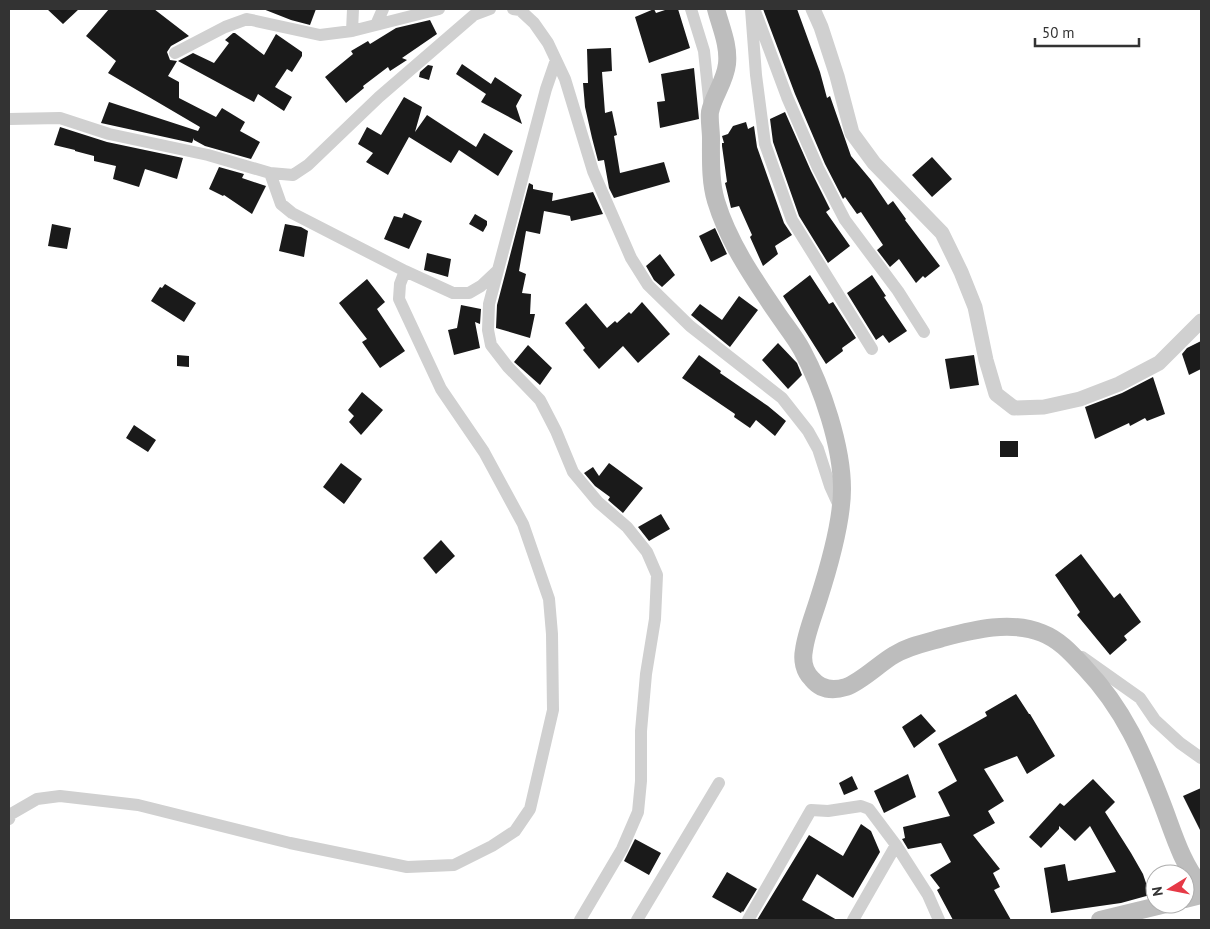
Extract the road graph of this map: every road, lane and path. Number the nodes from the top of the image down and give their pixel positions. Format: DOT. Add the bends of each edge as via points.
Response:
graph roads {
  1 [pos="353,9"];
  2 [pos="383,9"];
  3 [pos="439,9"];
  4 [pos="490,9"];
  5 [pos="512,9"];
  6 [pos="692,9"];
  7 [pos="716,9"];
  8 [pos="753,9"];
  9 [pos="813,9"];
  10 [pos="376,24"];
  11 [pos="352,31"];
  12 [pos="175,54"];
  13 [pos="556,60"];
  14 [pos="710,113"];
  15 [pos="9,119"];
  16 [pos="270,173"];
  17 [pos="498,270"];
  18 [pos="406,271"];
  19 [pos="1201,321"];
  20 [pos="924,332"];
  21 [pos="872,349"];
  22 [pos="840,508"];
  23 [pos="1061,643"];
  24 [pos="1201,758"];
  25 [pos="719,783"];
  26 [pos="9,819"];
  27 [pos="896,845"];
  28 [pos="1201,886"];
  29 [pos="1145,909"];
  30 [pos="580,920"];
  31 [pos="636,920"];
  32 [pos="748,920"];
  33 [pos="853,920"];
  34 [pos="939,920"];
  35 [pos="1100,920"];
  1 -- 11 [label="street"];
  2 -- 10 [label="street"];
  3 -- 10 [label="street"];
  4 -- 16 [label="street" via="474,15 379,97 308,165 292,175"];
  5 -- 13 [label="street" via="520,10 534,23"];
  6 -- 14 [label="street" via="704,51"];
  7 -- 14 [label="main road" via="727,46 727,62 726,73"];
  8 -- 20 [label="street" via="822,177 845,220 898,290"];
  8 -- 21 [label="street" via="756,75 765,144 792,220"];
  9 -- 19 [label="street" via="837,76 852,132 874,163 942,233 962,272 975,307 996,394 1014,408 1044,407 1080,399 1119,384 1159,363"];
  10 -- 11 [label="street"];
  11 -- 12 [label="street" via="320,35 247,19"];
  13 -- 17 [label="street"];
  13 -- 22 [label="street" via="565,79 593,172 632,258 648,284 690,326 782,398 818,449"];
  14 -- 22 [label="main road" via="715,198 740,253 801,348 820,389 841,471"];
  15 -- 16 [label="street" via="60,118 109,134 208,155"];
  16 -- 18 [label="street" via="281,204 292,213"];
  17 -- 18 [label="street" via="469,293 453,293"];
  17 -- 30 [label="street" via="489,304 491,345 540,400 573,472 598,502 627,527 647,552 657,575 641,731 638,812 622,848"];
  18 -- 26 [label="street" via="400,284 399,299 441,389 484,452 523,524 549,599 553,710 530,809 515,832 454,865 407,867 290,843 138,805 60,796 37,799 11,814"];
  22 -- 23 [label="main road" via="825,580 804,646 806,670 822,688 831,690 848,686 897,653 974,630 1009,626 1040,632"];
  23 -- 24 [label="street" via="1140,698 1180,744"];
  23 -- 28 [label="main road" via="1104,687 1134,735 1186,861"];
  25 -- 31 [label="street"];
  27 -- 32 [label="street" via="870,809 861,806 811,810"];
  27 -- 33 [label="street"];
  27 -- 34 [label="street" via="928,895"];
  29 -- 35 [label="main road"];
}
